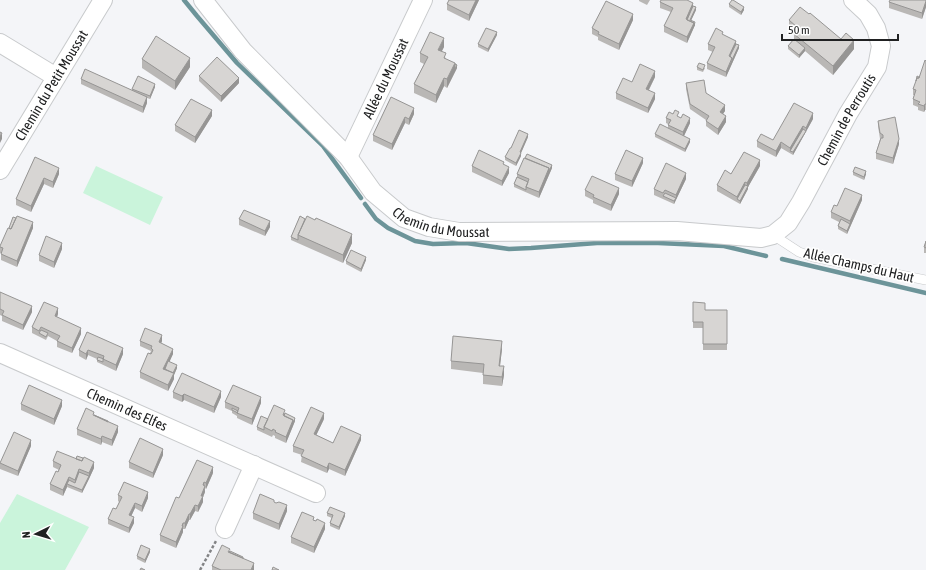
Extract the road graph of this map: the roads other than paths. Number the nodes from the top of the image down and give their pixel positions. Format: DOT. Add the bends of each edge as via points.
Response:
graph roads {
  1 [pos="103,0"];
  2 [pos="203,0"];
  3 [pos="424,0"];
  4 [pos="853,0"];
  5 [pos="0,42"];
  6 [pos="56,77"];
  7 [pos="348,157"];
  8 [pos="0,170"];
  9 [pos="773,235"];
  10 [pos="926,280"];
  11 [pos="0,353"];
  12 [pos="254,465"];
  13 [pos="316,493"];
  14 [pos="225,529"];
  1 -- 6 [label="street, Chemin du Petit Moussat"];
  2 -- 7 [label="street, Chemin du Moussat" via="243,51"];
  3 -- 7 [label="street, Allée du Moussat"];
  4 -- 9 [label="street, Chemin de Perroutis" via="868,14 876,28 881,46 877,67 848,114 794,214 788,223"];
  5 -- 6 [label="street"];
  6 -- 8 [label="street, Chemin du Petit Moussat"];
  7 -- 9 [label="street, Chemin du Moussat" via="373,192 404,218 429,227 459,232 677,231 761,238"];
  9 -- 10 [label="lane, Allée Champs du Haut" via="798,252 813,257"];
  11 -- 12 [label="street, Chemin des Elfes"];
  12 -- 13 [label="street, Chemin des Elfes"];
  12 -- 14 [label="street"];
}
